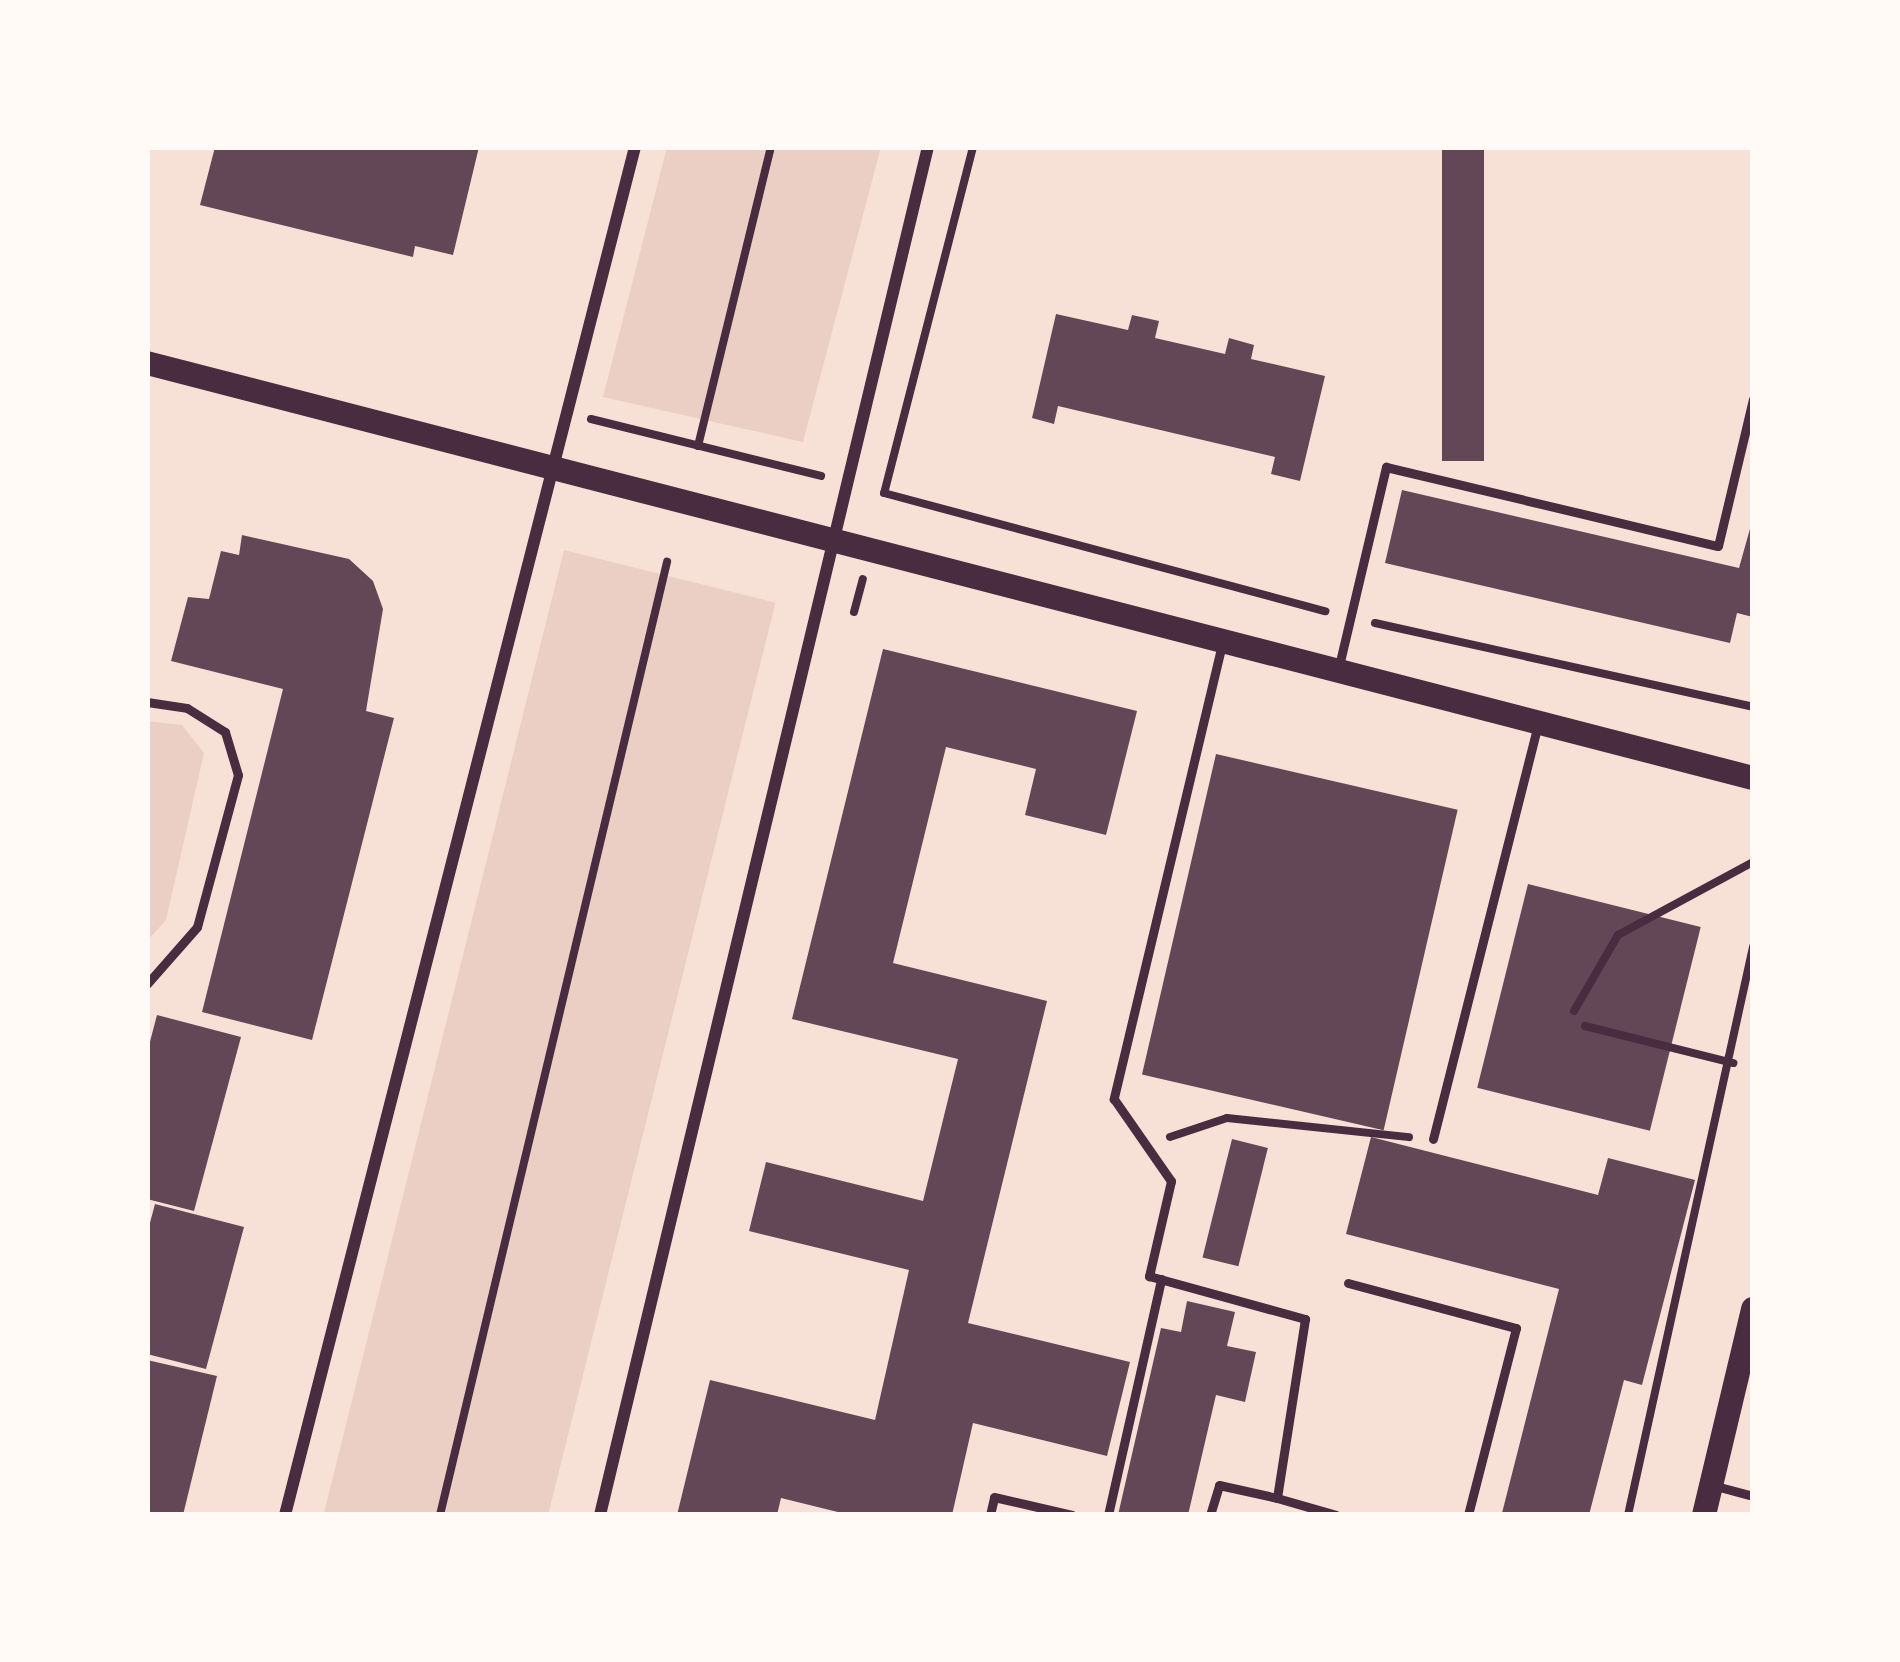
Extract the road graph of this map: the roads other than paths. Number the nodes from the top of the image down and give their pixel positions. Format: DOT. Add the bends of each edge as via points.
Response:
graph roads {
  1 [pos="635,147"];
  2 [pos="928,147"];
  3 [pos="147,363"];
  4 [pos="1753,399"];
  5 [pos="560,464"];
  6 [pos="832,538"];
  7 [pos="1223,638"];
  8 [pos="1338,670"];
  9 [pos="147,702"];
  10 [pos="1539,722"];
  11 [pos="1753,778"];
  12 [pos="147,984"];
  13 [pos="1433,1139"];
  14 [pos="1161,1279"];
  15 [pos="1348,1283"];
  16 [pos="1753,1309"];
  17 [pos="1712,1485"];
  18 [pos="1753,1496"];
  19 [pos="1277,1498"];
  20 [pos="285,1515"];
  21 [pos="600,1515"];
  22 [pos="990,1515"];
  23 [pos="1072,1515"];
  24 [pos="1108,1515"];
  25 [pos="1210,1515"];
  26 [pos="1336,1515"];
  27 [pos="1468,1515"];
  28 [pos="1704,1515"];
  1 -- 5 [label="street"];
  2 -- 6 [label="street"];
  3 -- 5 [label="main road"];
  4 -- 8 [label="lane" via="1718,546 1386,467"];
  5 -- 6 [label="main road"];
  5 -- 20 [label="street"];
  6 -- 7 [label="main road"];
  6 -- 21 [label="street"];
  7 -- 8 [label="main road"];
  7 -- 14 [label="lane" via="1114,1099 1171,1181 1149,1276"];
  8 -- 10 [label="main road"];
  9 -- 12 [label="lane" via="187,708 225,732 238,775 196,927"];
  10 -- 11 [label="main road"];
  10 -- 13 [label="lane"];
  14 -- 19 [label="lane" via="1305,1319"];
  14 -- 24 [label="lane"];
  15 -- 27 [label="lane" via="1516,1328"];
  16 -- 17 [label="main road"];
  17 -- 18 [label="lane"];
  17 -- 28 [label="main road"];
  19 -- 25 [label="lane" via="1219,1485"];
  19 -- 26 [label="lane"];
  22 -- 23 [label="lane" via="994,1497"];
}
